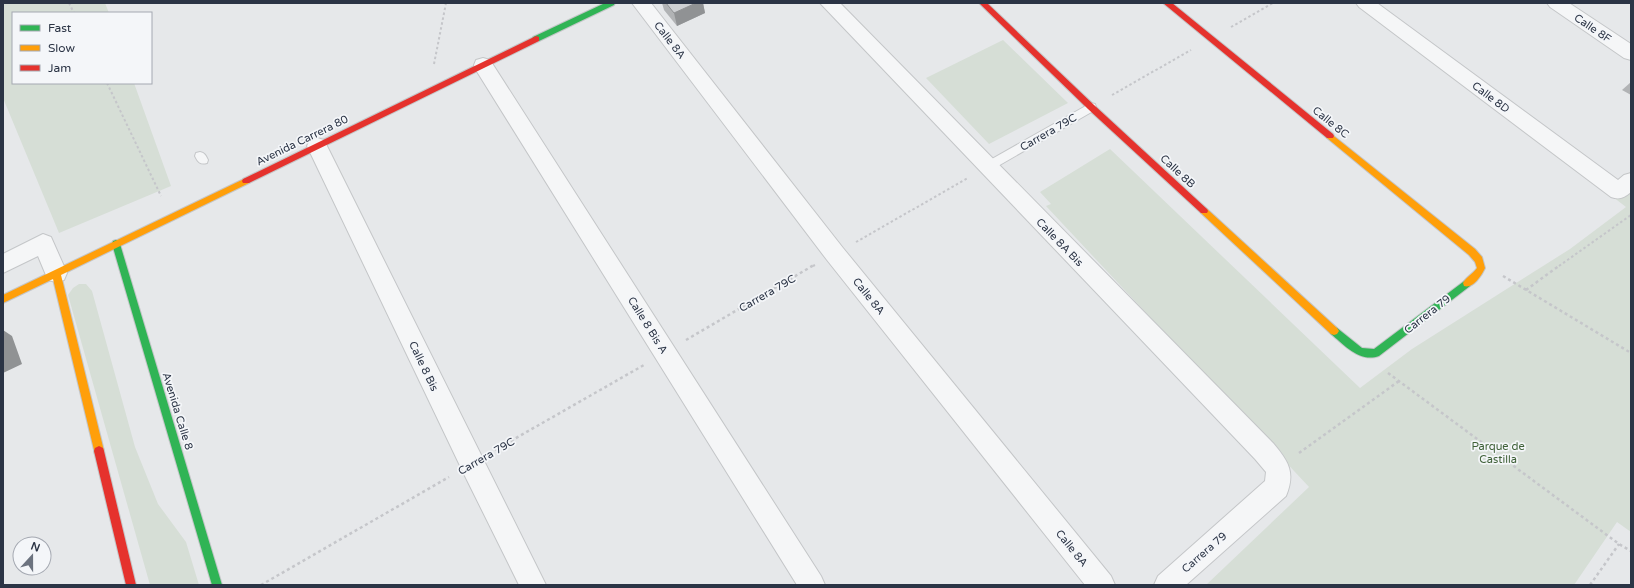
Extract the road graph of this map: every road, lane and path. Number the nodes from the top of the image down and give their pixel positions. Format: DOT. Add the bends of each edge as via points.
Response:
graph roads {
  1 [pos="68,3"];
  2 [pos="446,3"];
  3 [pos="611,3"];
  4 [pos="641,3"];
  5 [pos="829,3"];
  6 [pos="983,3"];
  7 [pos="1167,3"];
  8 [pos="1273,3"];
  9 [pos="1365,3"];
  10 [pos="1556,3"];
  11 [pos="73,12"];
  12 [pos="1210,38"];
  13 [pos="1631,54"];
  14 [pos="482,65"];
  15 [pos="107,84"];
  16 [pos="428,92"];
  17 [pos="1091,107"];
  18 [pos="317,146"];
  19 [pos="987,167"];
  20 [pos="1624,186"];
  21 [pos="1631,216"];
  22 [pos="170,217"];
  23 [pos="116,244"];
  24 [pos="835,254"];
  25 [pos="1479,260"];
  26 [pos="3,264"];
  27 [pos="56,273"];
  28 [pos="1526,290"];
  29 [pos="3,299"];
  30 [pos="665,352"];
  31 [pos="1360,352"];
  32 [pos="1631,353"];
  33 [pos="1399,381"];
  34 [pos="472,464"];
  35 [pos="1278,477"];
  36 [pos="1619,544"];
  37 [pos="1631,551"];
  38 [pos="131,585"];
  39 [pos="217,585"];
  40 [pos="261,585"];
  41 [pos="533,585"];
  42 [pos="812,585"];
  43 [pos="1102,585"];
  44 [pos="1167,585"];
  45 [pos="1590,585"];
  1 -- 11 [label="path"];
  2 -- 16 [label="path"];
  3 -- 14 [label="street, Avenida Carrera 80"];
  4 -- 24 [label="street, Calle 8A"];
  5 -- 19 [label="street, Calle 8A Bis"];
  6 -- 17 [label="street, Calle 8B"];
  7 -- 12 [label="street, Calle 8C"];
  8 -- 12 [label="path"];
  9 -- 20 [label="street, Calle 8D"];
  10 -- 13 [label="street, Calle 8F"];
  12 -- 17 [label="path"];
  12 -- 25 [label="street, Calle 8C"];
  14 -- 16 [label="street, Avenida Carrera 80"];
  14 -- 30 [label="street, Calle 8 Bis A"];
  15 -- 22 [label="path"];
  16 -- 18 [label="street, Avenida Carrera 80"];
  17 -- 19 [label="lane, Carrera 79C"];
  17 -- 31 [label="street, Calle 8B" via="1343,340"];
  18 -- 22 [label="street, Avenida Carrera 80"];
  18 -- 34 [label="street, Calle 8 Bis"];
  19 -- 24 [label="path, Carrera 79C"];
  19 -- 35 [label="street, Calle 8A Bis" via="1264,451"];
  21 -- 28 [label="path"];
  22 -- 23 [label="street, Avenida Carrera 80"];
  23 -- 27 [label="street, Avenida Carrera 80"];
  23 -- 39 [label="street, Avenida Calle 8"];
  24 -- 30 [label="path, Carrera 79C"];
  24 -- 43 [label="street, Calle 8A"];
  25 -- 28 [label="path"];
  25 -- 31 [label="street, Carrera 79" via="1481,268 1478,274 1376,353"];
  26 -- 27 [label="street" via="43,243"];
  27 -- 29 [label="street, Avenida Carrera 80"];
  27 -- 38 [label="street"];
  28 -- 32 [label="path"];
  30 -- 34 [label="path, Carrera 79C"];
  30 -- 42 [label="street, Calle 8 Bis A"];
  31 -- 33 [label="path"];
  33 -- 35 [label="path"];
  33 -- 36 [label="path"];
  34 -- 40 [label="path, Carrera 79C"];
  34 -- 41 [label="street, Calle 8 Bis"];
  35 -- 44 [label="street, Carrera 79"];
  36 -- 37 [label="path"];
  36 -- 45 [label="path"];
}
